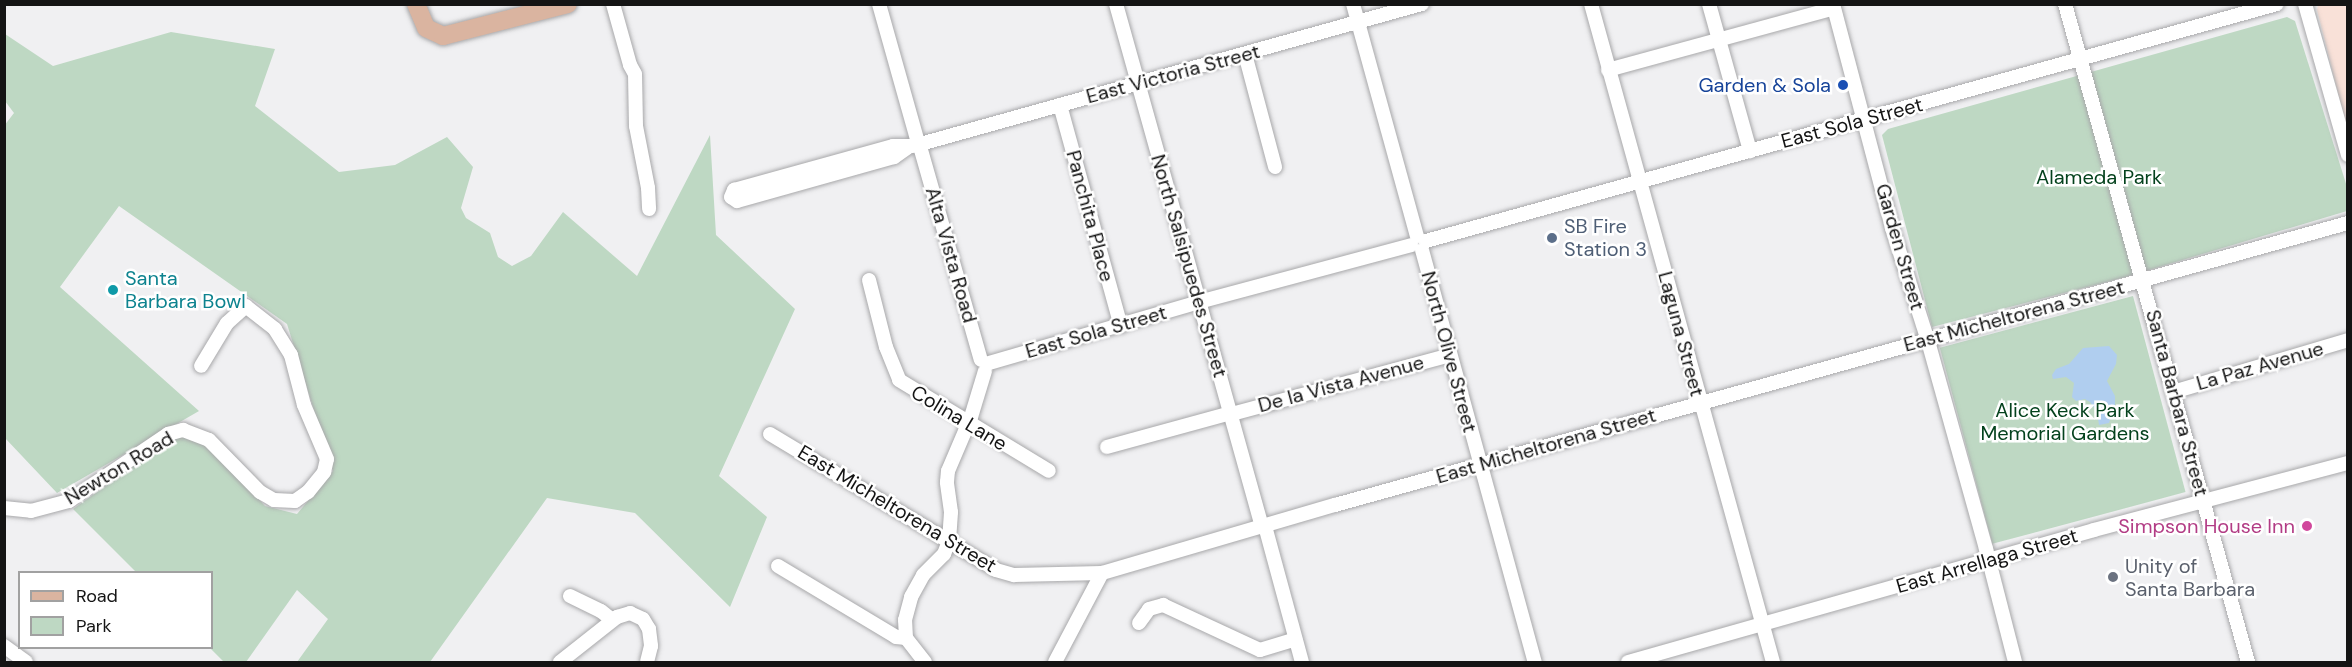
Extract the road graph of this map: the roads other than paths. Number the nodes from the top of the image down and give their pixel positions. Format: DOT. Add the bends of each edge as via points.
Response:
graph roads {
  1 [pos="568,4"];
  2 [pos="613,4"];
  3 [pos="879,4"];
  4 [pos="1116,4"];
  5 [pos="1353,4"];
  6 [pos="1422,4"];
  7 [pos="1591,4"];
  8 [pos="1709,4"];
  9 [pos="2066,4"];
  10 [pos="2277,4"];
  11 [pos="2305,4"];
  12 [pos="1833,6"];
  13 [pos="418,12"];
  14 [pos="1358,22"];
  15 [pos="1719,40"];
  16 [pos="1245,54"];
  17 [pos="2081,60"];
  18 [pos="1608,70"];
  19 [pos="1138,83"];
  20 [pos="1060,105"];
  21 [pos="1865,119"];
  22 [pos="916,145"];
  23 [pos="1750,151"];
  24 [pos="2348,154"];
  25 [pos="1275,167"];
  26 [pos="1640,182"];
  27 [pos="649,209"];
  28 [pos="2348,223"];
  29 [pos="1419,243"];
  30 [pos="869,280"];
  31 [pos="2143,280"];
  32 [pos="1198,302"];
  33 [pos="1121,326"];
  34 [pos="2348,340"];
  35 [pos="1928,341"];
  36 [pos="1450,355"];
  37 [pos="985,365"];
  38 [pos="201,366"];
  39 [pos="2173,392"];
  40 [pos="1700,404"];
  41 [pos="1232,414"];
  42 [pos="969,424"];
  43 [pos="770,434"];
  44 [pos="1107,447"];
  45 [pos="2348,463"];
  46 [pos="1480,465"];
  47 [pos="1049,471"];
  48 [pos="2204,501"];
  49 [pos="4,508"];
  50 [pos="1264,526"];
  51 [pos="949,542"];
  52 [pos="1989,562"];
  53 [pos="778,566"];
  54 [pos="1102,573"];
  55 [pos="570,596"];
  56 [pos="612,621"];
  57 [pos="1139,624"];
  58 [pos="1762,625"];
  59 [pos="906,638"];
  60 [pos="1295,639"];
  61 [pos="4,646"];
  62 [pos="26,663"];
  63 [pos="560,663"];
  64 [pos="647,663"];
  65 [pos="925,663"];
  66 [pos="1055,663"];
  67 [pos="1302,663"];
  68 [pos="1535,663"];
  69 [pos="1628,663"];
  70 [pos="1773,663"];
  71 [pos="2015,663"];
  72 [pos="2248,663"];
  1 -- 13 [label="main road" via="452,36 433,33"];
  2 -- 27 [label="street" via="635,74 636,126"];
  3 -- 22 [label="street, Alta Vista Road"];
  4 -- 19 [label="street, North Salsipuedes Street"];
  5 -- 14 [label="street, North Olive Street"];
  6 -- 14 [label="street, East Victoria Street"];
  7 -- 18 [label="street, Laguna Street"];
  8 -- 15 [label="street"];
  9 -- 17 [label="street, Santa Barbara Street"];
  10 -- 17 [label="street, East Sola Street"];
  11 -- 24 [label="street"];
  12 -- 15 [label="street"];
  12 -- 21 [label="street, Garden Street"];
  14 -- 16 [label="street, East Victoria Street"];
  14 -- 29 [label="street, North Olive Street"];
  15 -- 18 [label="street"];
  15 -- 23 [label="street"];
  16 -- 19 [label="street, East Victoria Street"];
  16 -- 25 [label="street"];
  17 -- 21 [label="street, East Sola Street"];
  17 -- 31 [label="street, Santa Barbara Street"];
  18 -- 26 [label="street, Laguna Street"];
  19 -- 20 [label="street, East Victoria Street"];
  19 -- 32 [label="street, North Salsipuedes Street"];
  20 -- 22 [label="street, East Victoria Street"];
  20 -- 33 [label="street, Panchita Place"];
  21 -- 23 [label="street, East Sola Street"];
  21 -- 35 [label="street, Garden Street" via="1892,228"];
  22 -- 22 [label="street, East Victoria Street" via="893,146 734,190 731,197 737,201 894,157"];
  22 -- 37 [label="street, Alta Vista Road"];
  23 -- 26 [label="street, East Sola Street"];
  26 -- 29 [label="street, East Sola Street"];
  26 -- 40 [label="street, Laguna Street"];
  28 -- 31 [label="street, East Micheltorena Street"];
  29 -- 32 [label="street, East Sola Street"];
  29 -- 36 [label="street, North Olive Street"];
  30 -- 42 [label="street, Colina Lane" via="895,375 909,388"];
  31 -- 35 [label="street, East Micheltorena Street"];
  31 -- 39 [label="street, Santa Barbara Street"];
  32 -- 33 [label="street, East Sola Street"];
  32 -- 41 [label="street, North Salsipuedes Street"];
  33 -- 37 [label="street, East Sola Street"];
  34 -- 39 [label="street, La Paz Avenue"];
  35 -- 40 [label="street, East Micheltorena Street"];
  35 -- 52 [label="street, Garden Street"];
  36 -- 41 [label="street, De la Vista Avenue"];
  36 -- 46 [label="street, North Olive Street"];
  37 -- 42 [label="street"];
  38 -- 49 [label="street, Newton Road" via="226,323 246,306 275,329 291,355 304,405 327,459 324,472 308,492 295,501 274,500 260,492 209,440 183,430 168,434 69,501 31,511"];
  39 -- 48 [label="street, Santa Barbara Street"];
  40 -- 46 [label="street, East Micheltorena Street"];
  40 -- 58 [label="street, Laguna Street"];
  41 -- 44 [label="street, De la Vista Avenue"];
  41 -- 50 [label="street, North Salsipuedes Street"];
  42 -- 47 [label="street, Colina Lane"];
  42 -- 51 [label="street" via="952,455 946,482 951,519"];
  43 -- 51 [label="street, East Micheltorena Street"];
  45 -- 48 [label="street, East Arrellaga Street"];
  46 -- 50 [label="street, East Micheltorena Street"];
  46 -- 68 [label="street, North Olive Street"];
  48 -- 52 [label="street, East Arrellaga Street"];
  48 -- 72 [label="street, Santa Barbara Street"];
  50 -- 54 [label="street, East Micheltorena Street"];
  50 -- 60 [label="street, North Salsipuedes Street"];
  51 -- 54 [label="street, East Micheltorena Street" via="996,570 1014,575"];
  51 -- 59 [label="street" via="911,597 905,620"];
  52 -- 58 [label="street, East Arrellaga Street"];
  52 -- 71 [label="street, Garden Street"];
  53 -- 59 [label="street" via="896,637"];
  54 -- 66 [label="street"];
  55 -- 56 [label="street"];
  56 -- 63 [label="street"];
  56 -- 64 [label="street" via="630,612 643,619 650,635"];
  57 -- 60 [label="street" via="1149,609 1163,605 1260,650"];
  58 -- 69 [label="street, East Arrellaga Street"];
  58 -- 70 [label="street, Laguna Street"];
  59 -- 65 [label="street"];
  60 -- 67 [label="street, North Salsipuedes Street"];
  61 -- 62 [label="street"];
}
